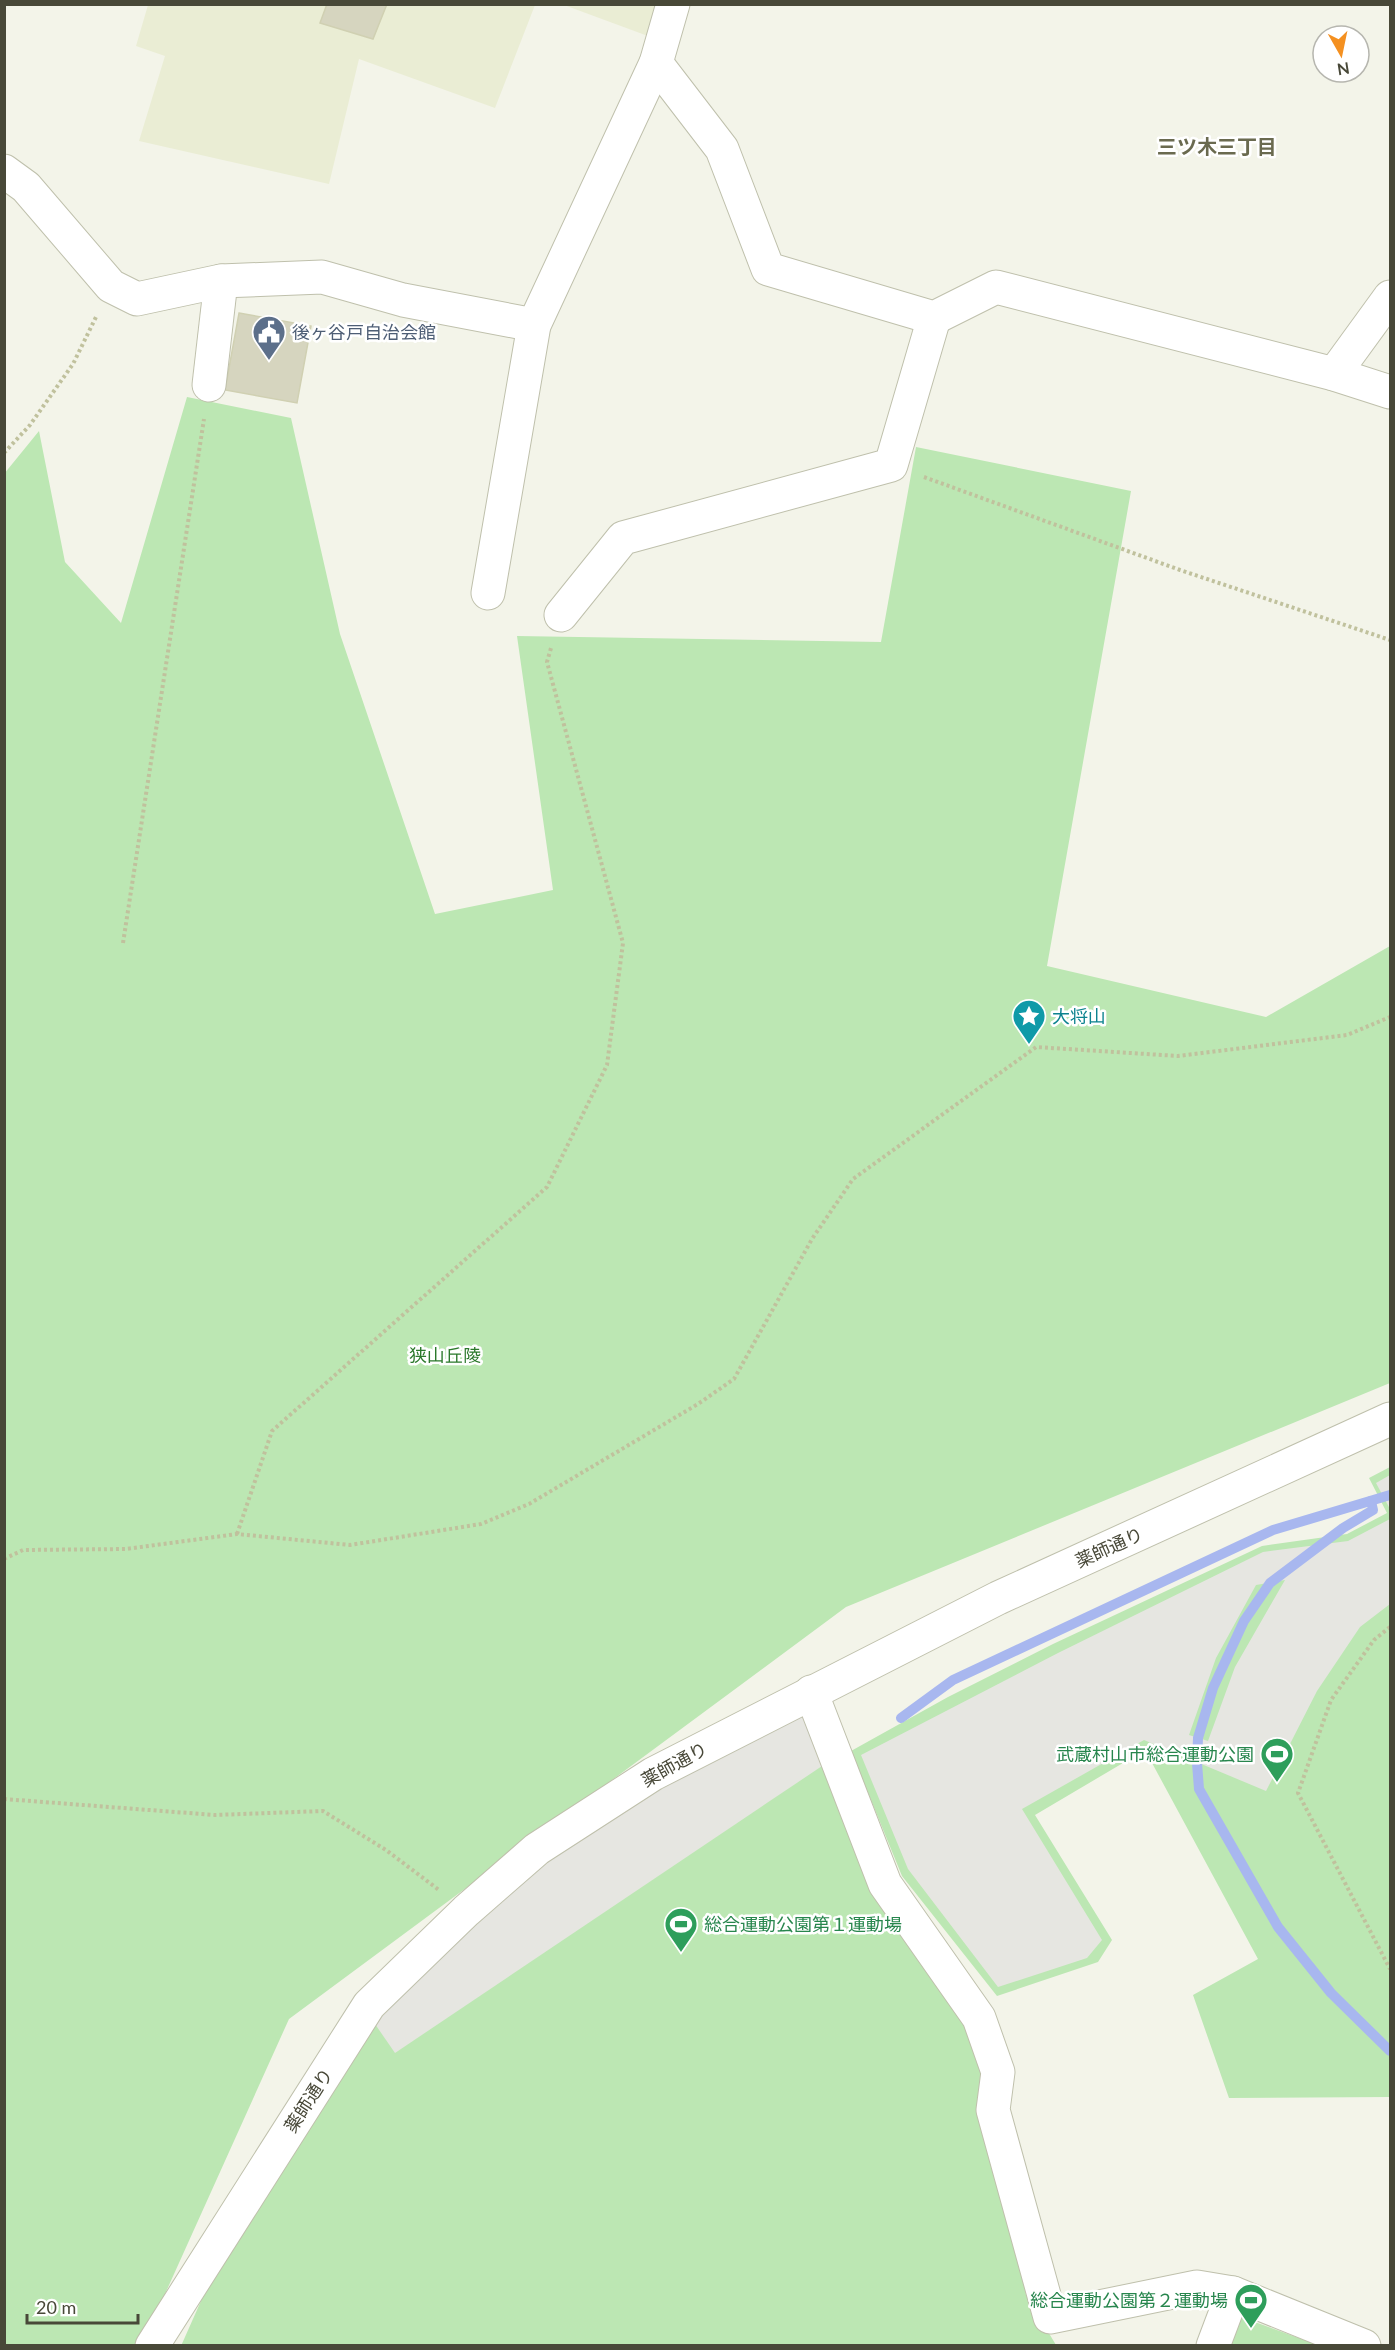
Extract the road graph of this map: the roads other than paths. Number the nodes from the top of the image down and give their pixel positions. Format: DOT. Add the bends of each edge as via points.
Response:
graph roads {
  1 [pos="673,4"];
  2 [pos="656,63"];
  3 [pos="4,171"];
  4 [pos="221,281"];
  5 [pos="1390,297"];
  6 [pos="934,318"];
  7 [pos="534,325"];
  8 [pos="1334,374"];
  9 [pos="209,385"];
  10 [pos="1390,392"];
  11 [pos="488,592"];
  12 [pos="561,615"];
  13 [pos="1390,1419"];
  14 [pos="811,1692"];
  15 [pos="1233,2293"];
  16 [pos="152,2346"];
  17 [pos="1214,2346"];
  18 [pos="1364,2346"];
  1 -- 2 [label="street"];
  2 -- 6 [label="street" via="722,149 768,269"];
  2 -- 7 [label="street"];
  3 -- 4 [label="street" via="26,187 111,286 137,298"];
  4 -- 7 [label="street" via="322,277 403,300"];
  4 -- 9 [label="street"];
  5 -- 8 [label="street"];
  6 -- 8 [label="street" via="996,287"];
  6 -- 12 [label="street" via="891,465 623,538"];
  7 -- 11 [label="street"];
  8 -- 10 [label="street"];
  13 -- 14 [label="street, 薬師通り" via="998,1598"];
  14 -- 15 [label="street" via="885,1884 979,2018 998,2072 993,2110 1050,2317 1197,2287"];
  14 -- 16 [label="street, 薬師通り" via="653,1774 537,1849 369,2005"];
  15 -- 17 [label="street"];
  15 -- 18 [label="street"];
}
